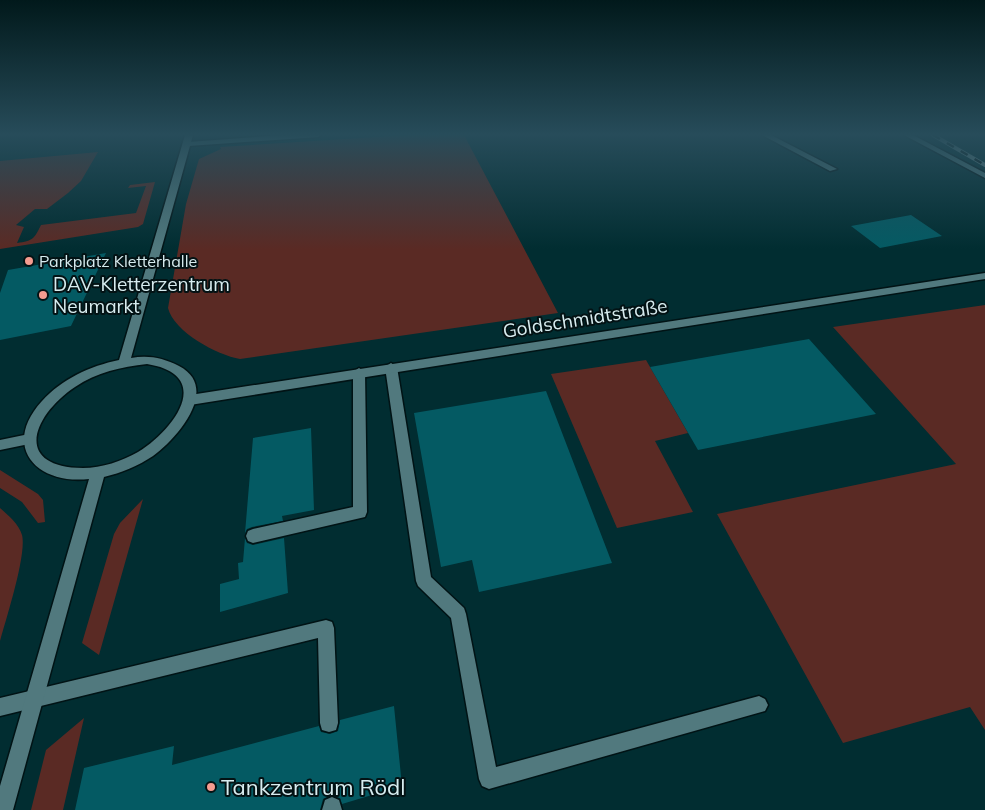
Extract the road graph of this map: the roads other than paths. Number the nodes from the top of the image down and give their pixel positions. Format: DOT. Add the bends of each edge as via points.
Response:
graph roads {
  1 [pos="179,173"];
  2 [pos="985,276"];
  3 [pos="124,362"];
  4 [pos="392,367"];
  5 [pos="359,372"];
  6 [pos="190,400"];
  7 [pos="29,438"];
  8 [pos="0,445"];
  9 [pos="98,473"];
  10 [pos="253,536"];
  11 [pos="35,697"];
  12 [pos="759,705"];
  13 [pos="0,707"];
  14 [pos="329,723"];
  15 [pos="3,810"];
  1 -- 3 [label="street"];
  2 -- 4 [label="street, Goldschmidtstraße"];
  3 -- 6 [label="street" via="147,360 166,364 180,372 189,384"];
  3 -- 7 [label="street" via="88,374 61,390 45,405"];
  4 -- 5 [label="street, Goldschmidtstraße"];
  4 -- 12 [label="street" via="424,581 458,614 489,779"];
  5 -- 6 [label="street, Goldschmidtstraße"];
  5 -- 10 [label="street" via="360,512"];
  6 -- 9 [label="street" via="184,417 171,435 125,465"];
  7 -- 8 [label="street"];
  7 -- 9 [label="street" via="33,456 47,468 70,475"];
  9 -- 11 [label="street"];
  11 -- 13 [label="street"];
  11 -- 14 [label="street" via="326,628"];
  11 -- 15 [label="street"];
}
